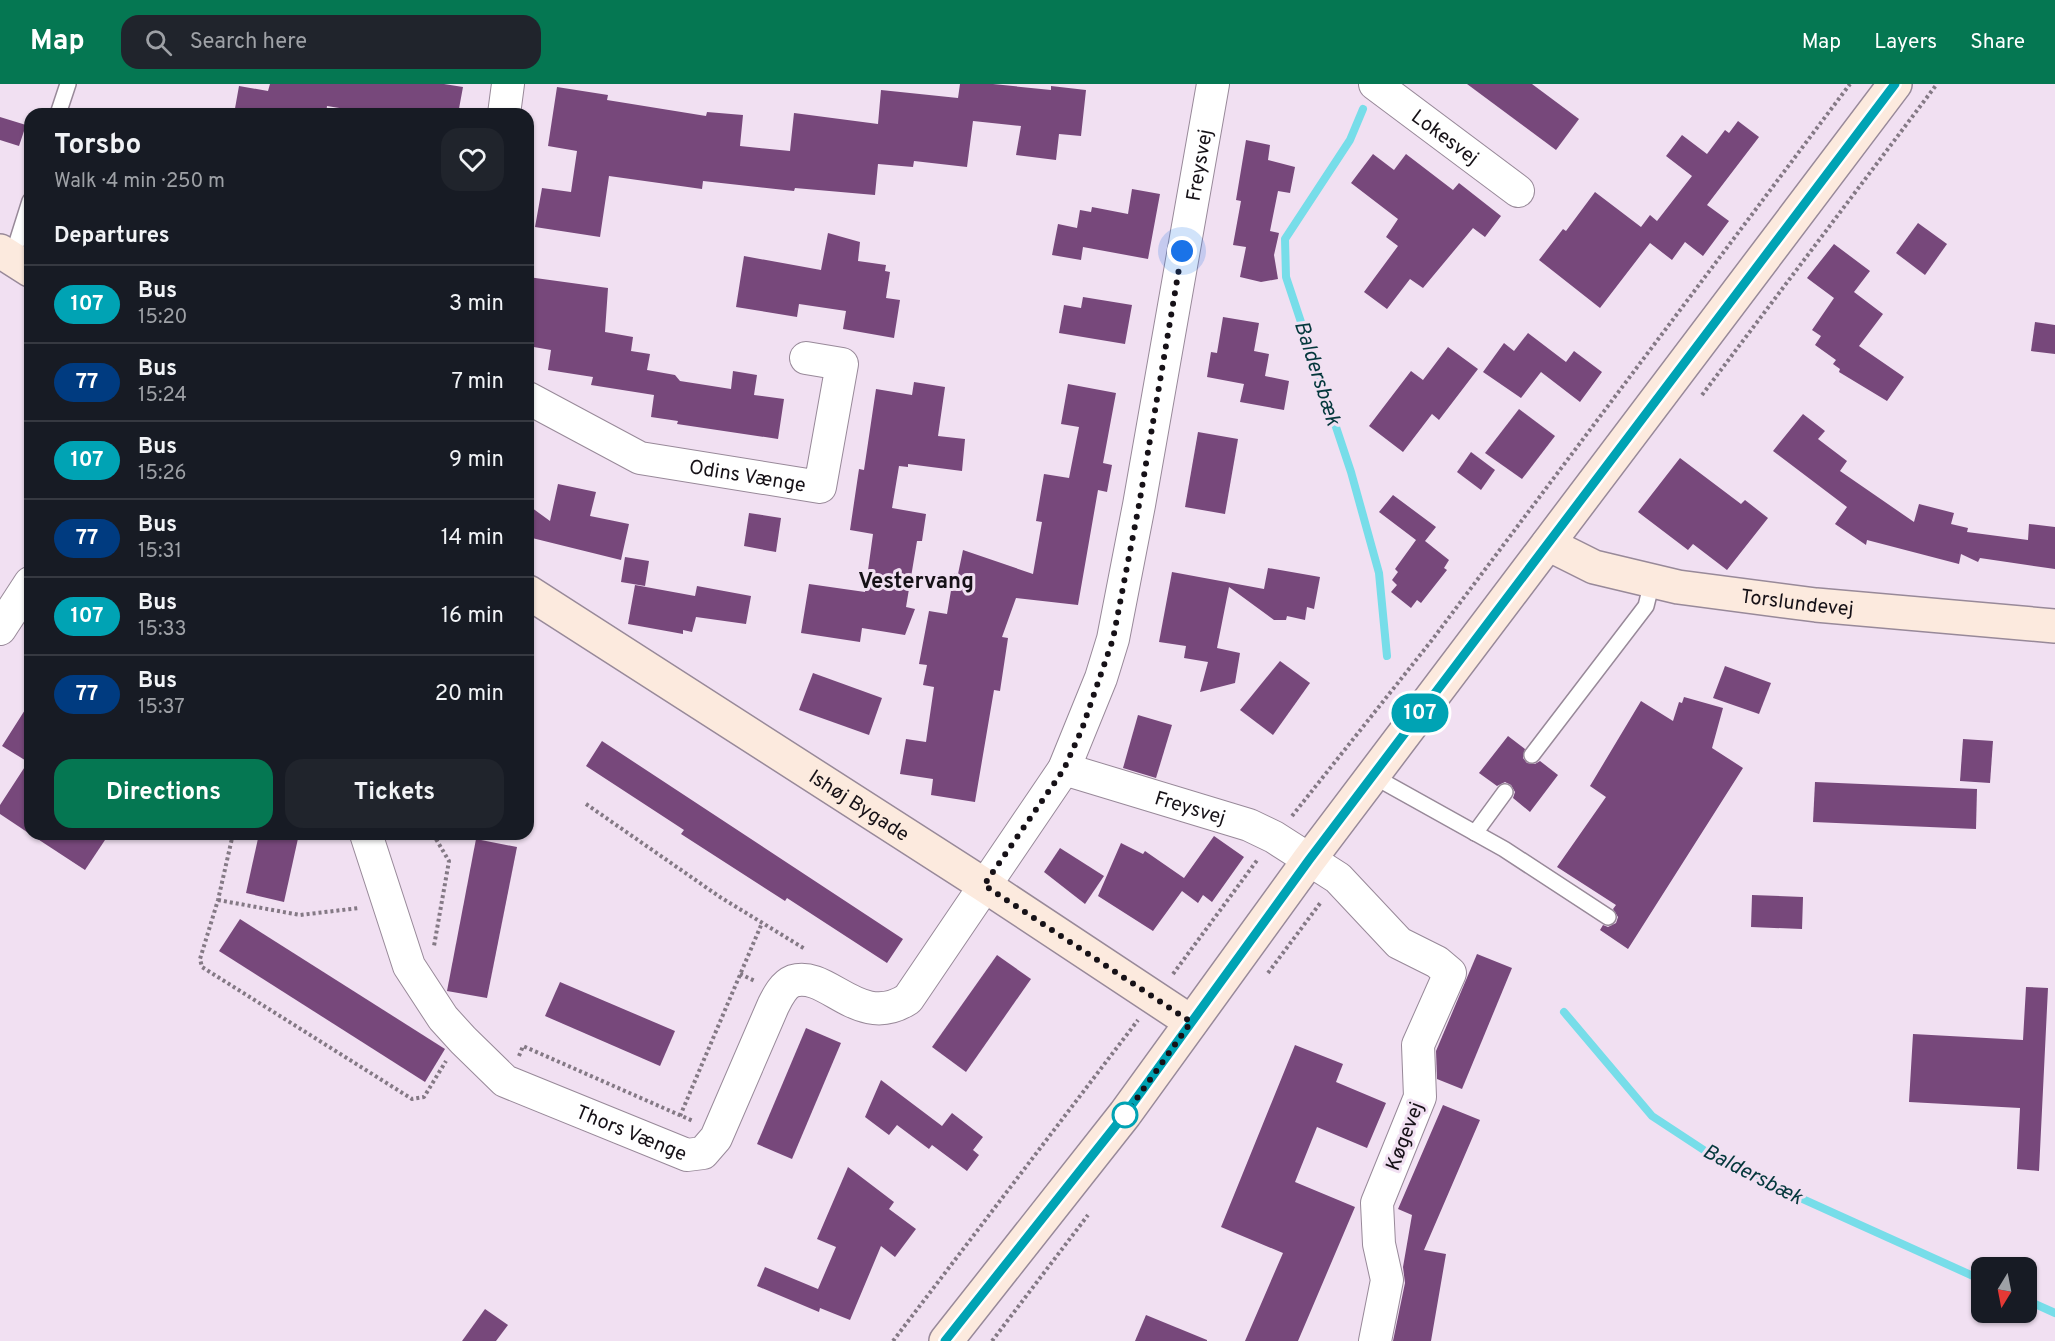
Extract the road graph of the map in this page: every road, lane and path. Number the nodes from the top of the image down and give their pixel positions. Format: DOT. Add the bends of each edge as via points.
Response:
graph roads {
  1 [pos="68,84"];
  2 [pos="508,84"];
  3 [pos="1213,84"];
  4 [pos="1375,84"];
  5 [pos="1850,84"];
  6 [pos="1895,84"];
  7 [pos="1937,84"];
  8 [pos="60,108"];
  9 [pos="505,108"];
  10 [pos="1518,191"];
  11 [pos="24,223"];
  12 [pos="14,260"];
  13 [pos="806,358"];
  14 [pos="534,401"];
  15 [pos="1694,404"];
  16 [pos="1548,544"];
  17 [pos="1652,582"];
  18 [pos="24,592"];
  19 [pos="534,596"];
  20 [pos="2055,626"];
  21 [pos="0,629"];
  22 [pos="1532,755"];
  23 [pos="1064,769"];
  24 [pos="1373,776"];
  25 [pos="1505,792"];
  26 [pos="586,804"];
  27 [pos="1475,833"];
  28 [pos="1274,837"];
  29 [pos="232,840"];
  30 [pos="368,840"];
  31 [pos="437,840"];
  32 [pos="1309,860"];
  33 [pos="1338,878"];
  34 [pos="984,885"];
  35 [pos="218,900"];
  36 [pos="386,900"];
  37 [pos="1608,917"];
  38 [pos="762,923"];
  39 [pos="809,952"];
  40 [pos="1266,976"];
  41 [pos="418,983"];
  42 [pos="1155,998"];
  43 [pos="1191,1022"];
  44 [pos="463,1040"];
  45 [pos="508,1082"];
  46 [pos="680,1116"];
  47 [pos="718,1133"];
  48 [pos="666,1148"];
  49 [pos="1094,1206"];
  50 [pos="893,1341"];
  51 [pos="945,1341"];
  52 [pos="992,1341"];
  53 [pos="1375,1341"];
  1 -- 8 [label="lane"];
  2 -- 9 [label="street"];
  3 -- 23 [label="street, Freysvej" via="1115,631 1101,678"];
  4 -- 10 [label="street, Lokesvej"];
  5 -- 28 [label="path" via="1432,640"];
  6 -- 16 [label="street"];
  7 -- 15 [label="path"];
  11 -- 12 [label="lane"];
  13 -- 14 [label="street, Odins Vænge" via="842,364 820,487 640,458"];
  16 -- 17 [label="street, Torslundevej" via="1594,567"];
  16 -- 24 [label="street"];
  17 -- 20 [label="street, Torslundevej" via="1816,605"];
  17 -- 22 [label="lane" via="1646,606"];
  18 -- 21 [label="street"];
  19 -- 34 [label="street, Ishøj Bygade"];
  23 -- 28 [label="street, Freysvej" via="1249,825"];
  23 -- 34 [label="street, Freysvej"];
  24 -- 27 [label="lane"];
  24 -- 32 [label="street"];
  25 -- 27 [label="lane"];
  26 -- 38 [label="path"];
  27 -- 37 [label="lane"];
  28 -- 32 [label="street, Freysvej"];
  28 -- 42 [label="path"];
  29 -- 35 [label="path"];
  30 -- 36 [label="street, Thors Vænge"];
  31 -- 41 [label="path" via="449,861 429,973"];
  32 -- 33 [label="street, Køgevej"];
  32 -- 43 [label="street"];
  33 -- 40 [label="path"];
  33 -- 53 [label="street, Køgevej" via="1399,943 1450,973 1418,1045 1420,1097 1377,1203 1378,1244 1387,1280"];
  34 -- 42 [label="street, Ishøj Bygade"];
  34 -- 47 [label="street, Thors Vænge" via="908,999 896,1007 882,1010 860,1005 805,980 786,987 773,1006"];
  35 -- 36 [label="path" via="300,915 350,910"];
  35 -- 44 [label="path" via="200,959 202,967 412,1099 424,1097"];
  36 -- 41 [label="street, Thors Vænge"];
  38 -- 39 [label="path"];
  38 -- 46 [label="path"];
  41 -- 44 [label="street, Thors Vænge"];
  42 -- 43 [label="street, Ishøj Bygade"];
  42 -- 50 [label="path"];
  43 -- 51 [label="street" via="1125,1114"];
  44 -- 45 [label="street, Thors Vænge"];
  45 -- 46 [label="path" via="523,1046"];
  45 -- 48 [label="street, Thors Vænge"];
  46 -- 47 [label="path"];
  46 -- 48 [label="path"];
  47 -- 48 [label="street, Thors Vænge" via="703,1153 687,1155"];
  49 -- 52 [label="path"];
}
